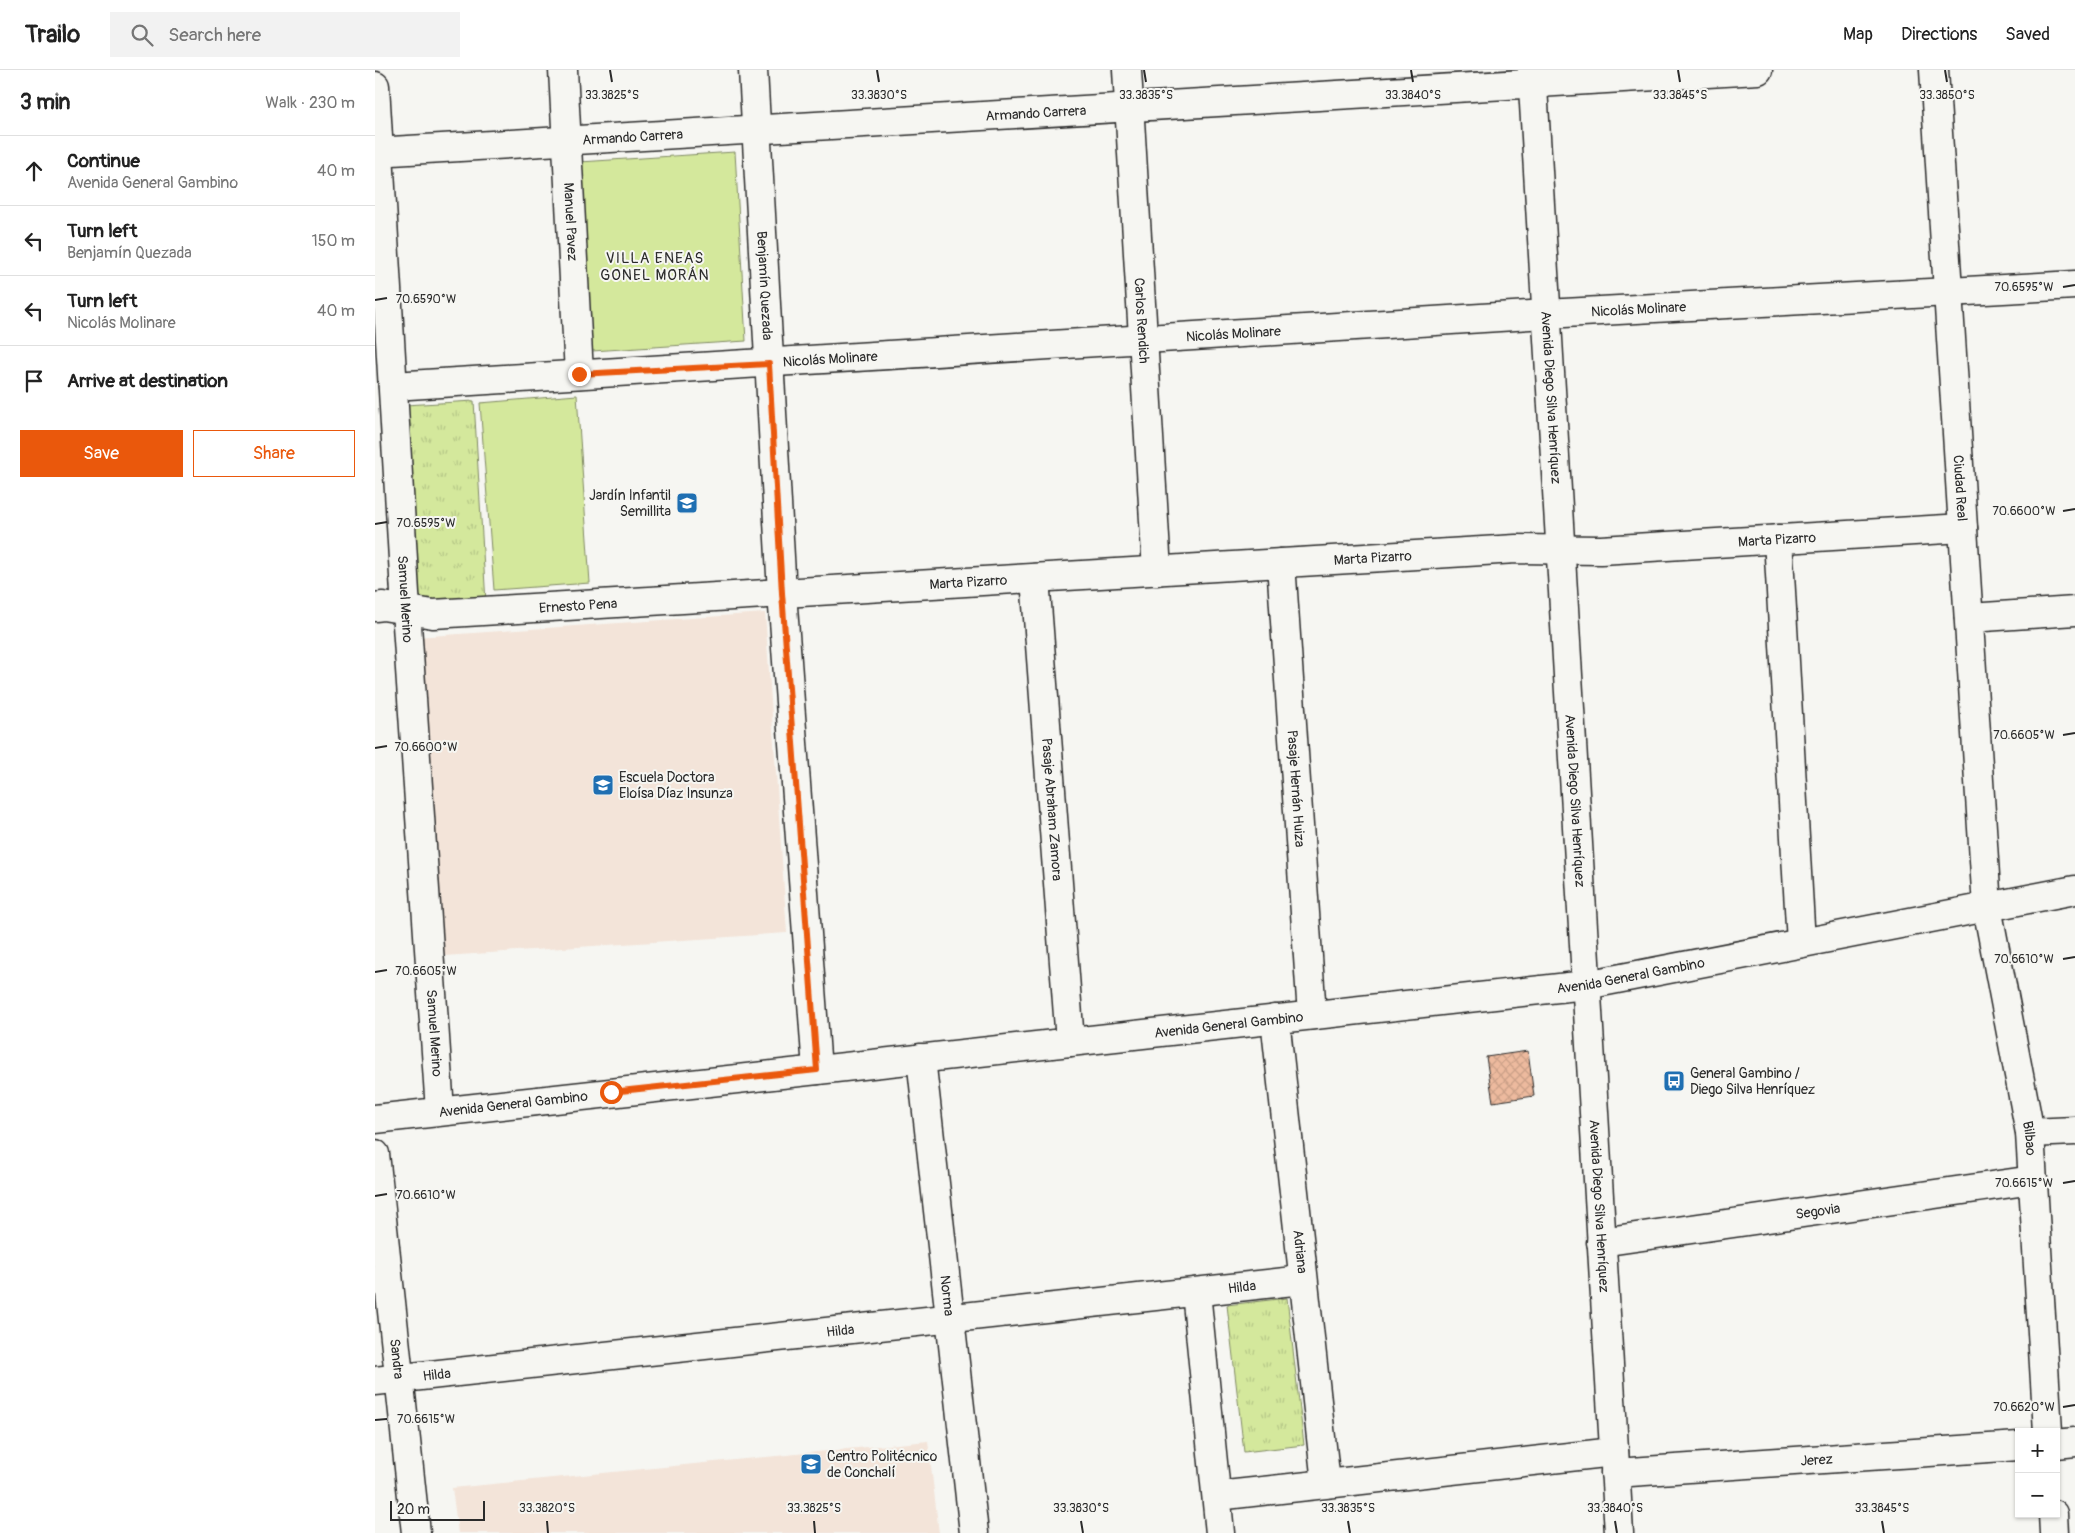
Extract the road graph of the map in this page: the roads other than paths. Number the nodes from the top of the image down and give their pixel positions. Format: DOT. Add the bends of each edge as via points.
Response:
graph roads {
  1 [pos="563,70"];
  2 [pos="753,70"];
  3 [pos="1127,70"];
  4 [pos="1758,70"];
  5 [pos="1934,70"];
  6 [pos="1532,77"];
  7 [pos="375,86"];
  8 [pos="1129,108"];
  9 [pos="756,130"];
  10 [pos="567,141"];
  11 [pos="377,152"];
  12 [pos="2075,285"];
  13 [pos="1949,292"];
  14 [pos="1546,314"];
  15 [pos="1143,340"];
  16 [pos="769,364"];
  17 [pos="579,374"];
  18 [pos="393,386"];
  19 [pos="1963,528"];
  20 [pos="1778,539"];
  21 [pos="1560,550"];
  22 [pos="1281,564"];
  23 [pos="1157,571"];
  24 [pos="1035,578"];
  25 [pos="782,593"];
  26 [pos="375,607"];
  27 [pos="406,610"];
  28 [pos="2075,611"];
  29 [pos="1969,618"];
  30 [pos="2075,890"];
  31 [pos="1987,907"];
  32 [pos="1801,943"];
  33 [pos="1586,985"];
  34 [pos="1312,1015"];
  35 [pos="1275,1019"];
  36 [pos="1070,1042"];
  37 [pos="921,1058"];
  38 [pos="817,1070"];
  39 [pos="440,1111"];
  40 [pos="375,1119"];
  41 [pos="2075,1131"];
  42 [pos="2030,1133"];
  43 [pos="375,1154"];
  44 [pos="2033,1180"];
  45 [pos="1601,1242"];
  46 [pos="1303,1280"];
  47 [pos="1196,1292"];
  48 [pos="950,1319"];
  49 [pos="387,1380"];
  50 [pos="2048,1428"];
  51 [pos="2075,1442"];
  52 [pos="2060,1444"];
  53 [pos="2015,1446"];
  54 [pos="1615,1463"];
  55 [pos="1326,1483"];
  56 [pos="1217,1496"];
  57 [pos="2053,1518"];
  58 [pos="416,1533"];
  59 [pos="974,1533"];
  60 [pos="1221,1533"];
  61 [pos="1619,1533"];
  62 [pos="2054,1533"];
  1 -- 10 [label="street, Manuel Pavez"];
  2 -- 9 [label="street, Benjamín Quezada"];
  3 -- 8 [label="street, Carlos Rendich"];
  4 -- 6 [label="street, Armando Carrera"];
  5 -- 13 [label="street, Ciudad Real"];
  6 -- 8 [label="street, Armando Carrera"];
  6 -- 14 [label="street, Avenida Diego Silva Henríquez"];
  7 -- 11 [label="street, Samuel Merino"];
  8 -- 9 [label="street, Armando Carrera"];
  8 -- 15 [label="street, Carlos Rendich"];
  9 -- 10 [label="street, Armando Carrera"];
  9 -- 16 [label="street, Benjamín Quezada"];
  10 -- 11 [label="street, Armando Carrera"];
  10 -- 17 [label="street, Manuel Pavez"];
  11 -- 18 [label="street, Samuel Merino"];
  12 -- 13 [label="street, Nicolás Molinare"];
  13 -- 14 [label="street, Nicolás Molinare"];
  13 -- 19 [label="street, Ciudad Real"];
  14 -- 15 [label="street, Nicolás Molinare"];
  14 -- 21 [label="street, Avenida Diego Silva Henríquez"];
  15 -- 16 [label="street, Nicolás Molinare"];
  15 -- 23 [label="street, Carlos Rendich"];
  16 -- 17 [label="street, Nicolás Molinare"];
  16 -- 25 [label="street, Benjamín Quezada"];
  17 -- 18 [label="street, Nicolás Molinare"];
  18 -- 27 [label="street, Samuel Merino"];
  19 -- 20 [label="street, Marta Pizarro"];
  19 -- 29 [label="street, Ciudad Real"];
  20 -- 21 [label="street, Marta Pizarro"];
  20 -- 32 [label="street"];
  21 -- 22 [label="street, Marta Pizarro" via="1516,549"];
  21 -- 33 [label="street, Avenida Diego Silva Henríquez"];
  22 -- 23 [label="street, Marta Pizarro"];
  22 -- 34 [label="street, Pasaje Hernán Huiza"];
  23 -- 24 [label="street, Marta Pizarro"];
  24 -- 25 [label="street, Marta Pizarro"];
  24 -- 36 [label="street, Pasaje Abraham Zamora"];
  25 -- 27 [label="street, Ernesto Pena" via="433,614"];
  25 -- 38 [label="street, Benjamín Quezada"];
  26 -- 27 [label="street, Ernesto Pena"];
  27 -- 39 [label="street, Samuel Merino"];
  28 -- 29 [label="street"];
  29 -- 31 [label="street, Ciudad Real"];
  30 -- 31 [label="street, Avenida General Gambino"];
  31 -- 32 [label="street, Avenida General Gambino"];
  31 -- 42 [label="street, Bilbao"];
  32 -- 33 [label="street, Avenida General Gambino"];
  33 -- 34 [label="street, Avenida General Gambino"];
  33 -- 45 [label="street, Avenida Diego Silva Henríquez"];
  34 -- 35 [label="street, Avenida General Gambino"];
  35 -- 36 [label="street, Avenida General Gambino"];
  35 -- 46 [label="street, Adriana"];
  36 -- 37 [label="street, Avenida General Gambino"];
  37 -- 38 [label="street, Avenida General Gambino"];
  37 -- 48 [label="street, Norma"];
  38 -- 39 [label="street, Avenida General Gambino"];
  39 -- 40 [label="street, Avenida General Gambino"];
  41 -- 42 [label="street"];
  42 -- 44 [label="street, Bilbao"];
  43 -- 49 [label="street, Sandra"];
  44 -- 45 [label="street, Segovia"];
  44 -- 50 [label="street, Bilbao"];
  45 -- 54 [label="street, Avenida Diego Silva Henríquez"];
  46 -- 47 [label="street, Hilda"];
  46 -- 55 [label="street, Adriana"];
  47 -- 48 [label="street, Hilda"];
  47 -- 56 [label="street"];
  48 -- 49 [label="street, Hilda"];
  48 -- 59 [label="street, Norma"];
  49 -- 58 [label="street, Sandra"];
  51 -- 52 [label="street"];
  53 -- 54 [label="street, Jerez"];
  54 -- 55 [label="street"];
  54 -- 61 [label="street, Avenida Diego Silva Henríquez"];
  55 -- 56 [label="street"];
  56 -- 60 [label="street"];
  57 -- 62 [label="street"];
}
